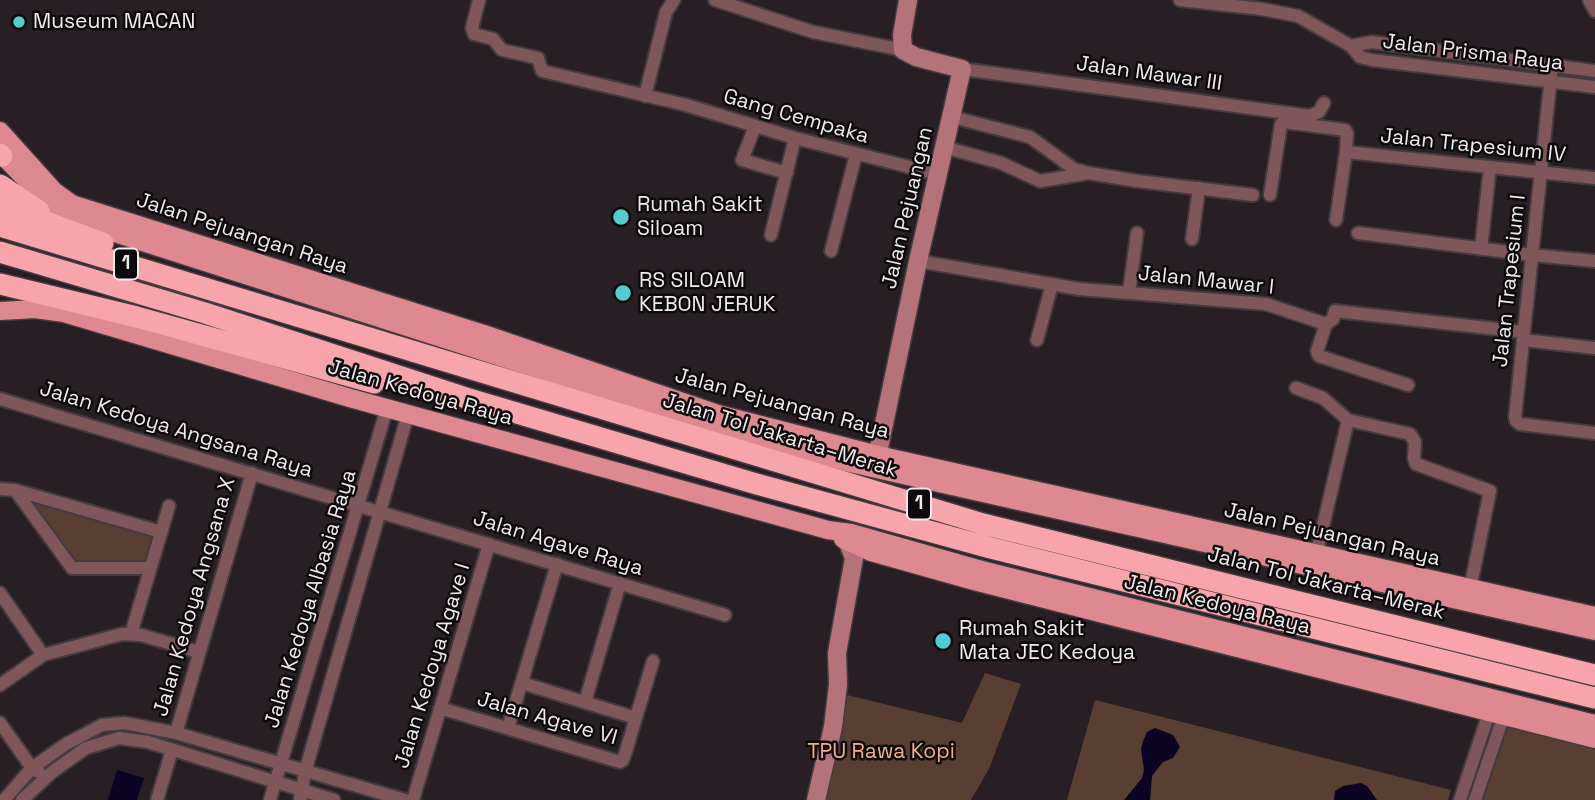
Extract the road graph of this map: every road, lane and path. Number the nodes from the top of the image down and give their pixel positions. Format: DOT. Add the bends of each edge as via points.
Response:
graph roads {
  1 [pos="478,0"];
  2 [pos="674,0"];
  3 [pos="715,0"];
  4 [pos="908,0"];
  5 [pos="1180,0"];
  6 [pos="1589,0"];
  7 [pos="1262,4"];
  8 [pos="1595,11"];
  9 [pos="1350,46"];
  10 [pos="903,50"];
  11 [pos="1552,66"];
  12 [pos="962,69"];
  13 [pos="1595,71"];
  14 [pos="1551,82"];
  15 [pos="1595,87"];
  16 [pos="645,96"];
  17 [pos="1324,103"];
  18 [pos="952,117"];
  19 [pos="755,126"];
  20 [pos="0,131"];
  21 [pos="795,138"];
  22 [pos="944,147"];
  23 [pos="1346,152"];
  24 [pos="1,154"];
  25 [pos="856,154"];
  26 [pos="1490,167"];
  27 [pos="1540,172"];
  28 [pos="787,173"];
  29 [pos="1088,173"];
  30 [pos="937,174"];
  31 [pos="1595,178"];
  32 [pos="0,185"];
  33 [pos="1199,188"];
  34 [pos="1253,195"];
  35 [pos="1270,195"];
  36 [pos="0,205"];
  37 [pos="1336,220"];
  38 [pos="0,226"];
  39 [pos="67,230"];
  40 [pos="1137,233"];
  41 [pos="1358,233"];
  42 [pos="771,235"];
  43 [pos="1192,239"];
  44 [pos="1481,249"];
  45 [pos="831,251"];
  46 [pos="0,252"];
  47 [pos="1532,255"];
  48 [pos="918,261"];
  49 [pos="1595,261"];
  50 [pos="0,267"];
  51 [pos="0,284"];
  52 [pos="1052,284"];
  53 [pos="1129,292"];
  54 [pos="251,301"];
  55 [pos="0,311"];
  56 [pos="205,313"];
  57 [pos="1326,324"];
  58 [pos="1524,336"];
  59 [pos="1037,340"];
  60 [pos="1595,348"];
  61 [pos="1408,385"];
  62 [pos="1296,388"];
  63 [pos="466,398"];
  64 [pos="0,399"];
  65 [pos="387,408"];
  66 [pos="408,414"];
  67 [pos="1348,420"];
  68 [pos="1595,433"];
  69 [pos="876,461"];
  70 [pos="252,473"];
  71 [pos="0,489"];
  72 [pos="15,490"];
  73 [pos="359,505"];
  74 [pos="169,506"];
  75 [pos="380,511"];
  76 [pos="828,530"];
  77 [pos="161,532"];
  78 [pos="848,542"];
  79 [pos="489,544"];
  80 [pos="868,551"];
  81 [pos="1315,561"];
  82 [pos="557,564"];
  83 [pos="150,568"];
  84 [pos="620,583"];
  85 [pos="0,593"];
  86 [pos="1469,595"];
  87 [pos="725,614"];
  88 [pos="1595,616"];
  89 [pos="1595,631"];
  90 [pos="131,634"];
  91 [pos="199,652"];
  92 [pos="43,655"];
  93 [pos="653,661"];
  94 [pos="1595,675"];
  95 [pos="522,683"];
  96 [pos="0,685"];
  97 [pos="838,685"];
  98 [pos="1595,698"];
  99 [pos="585,702"];
  100 [pos="1499,707"];
  101 [pos="440,708"];
  102 [pos="636,718"];
  103 [pos="0,723"];
  104 [pos="1595,724"];
  105 [pos="508,728"];
  106 [pos="176,733"];
  107 [pos="1595,739"];
  108 [pos="172,750"];
  109 [pos="281,764"];
  110 [pos="32,768"];
  111 [pos="305,772"];
  112 [pos="41,781"];
  113 [pos="275,783"];
  114 [pos="301,795"];
  115 [pos="4,800"];
  116 [pos="22,800"];
  117 [pos="157,800"];
  118 [pos="270,800"];
  119 [pos="334,800"];
  120 [pos="405,800"];
  121 [pos="413,800"];
  122 [pos="816,800"];
  123 [pos="1460,800"];
  124 [pos="1475,800"];
  1 -- 16 [label="street, Gang Cempaka" via="472,32 476,36 497,42 502,50 537,58 542,71"];
  2 -- 16 [label="street" via="666,12"];
  3 -- 10 [label="street" via="813,32"];
  4 -- 10 [label="street"];
  5 -- 7 [label="street, Jalan Prisma Raya"];
  6 -- 8 [label="street"];
  7 -- 9 [label="street, Jalan Prisma Raya" via="1298,16"];
  9 -- 11 [label="street, Jalan Prisma Raya" via="1372,42"];
  9 -- 14 [label="street, Jalan Prisma Raya" via="1360,57 1372,60"];
  10 -- 12 [label="street"];
  11 -- 13 [label="street, Jalan Prisma Raya"];
  11 -- 14 [label="street, Jalan Trapesium I"];
  12 -- 17 [label="street, Jalan Mawar III" via="1310,116"];
  12 -- 18 [label="street, Jalan Pejuangan"];
  14 -- 15 [label="street, Jalan Prisma Raya"];
  14 -- 27 [label="street, Jalan Trapesium I"];
  16 -- 19 [label="street, Gang Cempaka"];
  18 -- 22 [label="street, Jalan Pejuangan"];
  18 -- 29 [label="street" via="1024,134 1074,169"];
  19 -- 21 [label="street, Gang Cempaka"];
  19 -- 28 [label="street" via="742,160"];
  20 -- 69 [label="main road, Jalan Pejuangan Raya" via="54,191 72,204"];
  21 -- 25 [label="street, Gang Cempaka"];
  21 -- 28 [label="street"];
  22 -- 29 [label="street" via="1001,163 1041,181"];
  22 -- 30 [label="street, Jalan Pejuangan"];
  23 -- 26 [label="street, Jalan Trapesium IV"];
  23 -- 35 [label="street" via="1345,130 1284,122 1279,127"];
  23 -- 37 [label="street"];
  24 -- 69 [label="main road, Jalan Pejuangan Raya" via="52,206 91,226 715,426 850,463"];
  25 -- 30 [label="street, Gang Cempaka"];
  25 -- 45 [label="street"];
  26 -- 27 [label="street, Jalan Trapesium IV"];
  26 -- 44 [label="street"];
  27 -- 31 [label="street, Jalan Trapesium IV"];
  27 -- 47 [label="street, Jalan Trapesium I"];
  28 -- 42 [label="street"];
  29 -- 33 [label="street"];
  30 -- 48 [label="street, Jalan Pejuangan"];
  32 -- 39 [label="highway"];
  33 -- 34 [label="street"];
  33 -- 43 [label="street"];
  36 -- 39 [label="highway"];
  38 -- 54 [label="highway, Jalan Tol Jakarta–Merak / 1"];
  39 -- 54 [label="highway" via="212,281"];
  40 -- 53 [label="street"];
  41 -- 44 [label="street"];
  44 -- 47 [label="street"];
  46 -- 56 [label="highway, 1"];
  47 -- 49 [label="street"];
  47 -- 58 [label="street, Jalan Trapesium I"];
  48 -- 52 [label="street, Jalan Mawar I"];
  48 -- 69 [label="street, Jalan Pejuangan"];
  50 -- 56 [label="highway"];
  51 -- 63 [label="highway" via="393,388"];
  52 -- 53 [label="street, Jalan Mawar I"];
  52 -- 59 [label="street"];
  53 -- 57 [label="street, Jalan Mawar I" via="1266,304"];
  54 -- 94 [label="highway, Jalan Tol Jakarta–Merak / 1" via="983,524"];
  55 -- 65 [label="main road, Jalan Kedoya Raya" via="64,313"];
  56 -- 63 [label="highway, 1"];
  57 -- 58 [label="street" via="1335,311"];
  57 -- 61 [label="street" via="1319,356"];
  58 -- 60 [label="street"];
  58 -- 68 [label="street, Jalan Trapesium I" via="1516,421"];
  62 -- 67 [label="street" via="1323,398"];
  63 -- 98 [label="highway, 1" via="991,548"];
  64 -- 70 [label="street, Jalan Kedoya Angsana Raya"];
  65 -- 66 [label="main road, Jalan Kedoya Raya"];
  65 -- 73 [label="street, Jalan Kedoya Albasia Raya"];
  66 -- 75 [label="street, Jalan Kedoya Albasia Raya"];
  66 -- 76 [label="main road, Jalan Kedoya Raya"];
  67 -- 81 [label="street"];
  67 -- 86 [label="street" via="1409,434 1414,437 1416,464 1490,491"];
  69 -- 81 [label="main road, Jalan Pejuangan Raya"];
  70 -- 73 [label="street, Jalan Kedoya Angsana Raya"];
  70 -- 91 [label="street, Jalan Kedoya Angsana X"];
  71 -- 72 [label="street"];
  72 -- 77 [label="street"];
  72 -- 83 [label="street" via="72,568"];
  73 -- 75 [label="street, Jalan Kedoya Angsana Raya"];
  73 -- 109 [label="street, Jalan Kedoya Albasia Raya"];
  74 -- 77 [label="street"];
  75 -- 79 [label="street, Jalan Agave Raya"];
  75 -- 111 [label="street, Jalan Kedoya Albasia Raya"];
  76 -- 78 [label="main road, Jalan Kedoya Raya"];
  76 -- 100 [label="main road, Jalan Kedoya Raya"];
  77 -- 83 [label="street"];
  78 -- 80 [label="main road, Jalan Kedoya Raya"];
  78 -- 97 [label="street" via="854,558 837,653"];
  79 -- 82 [label="street, Jalan Agave Raya"];
  79 -- 101 [label="street, Jalan Kedoya Agave I"];
  80 -- 97 [label="street" via="861,563"];
  80 -- 100 [label="main road, Jalan Kedoya Raya" via="974,581"];
  81 -- 86 [label="main road, Jalan Pejuangan Raya"];
  82 -- 84 [label="street, Jalan Agave Raya"];
  82 -- 95 [label="street"];
  83 -- 90 [label="street"];
  84 -- 87 [label="street, Jalan Agave Raya"];
  84 -- 99 [label="street"];
  85 -- 92 [label="street"];
  86 -- 88 [label="main road, Jalan Pejuangan Raya"];
  86 -- 89 [label="main road, Jalan Pejuangan Raya"];
  90 -- 91 [label="street"];
  90 -- 92 [label="street"];
  91 -- 106 [label="street, Jalan Kedoya Angsana X"];
  92 -- 96 [label="street"];
  93 -- 102 [label="street, Jalan Agave VI"];
  95 -- 99 [label="street"];
  95 -- 105 [label="street"];
  97 -- 122 [label="street"];
  99 -- 102 [label="street"];
  100 -- 104 [label="main road, Jalan Kedoya Raya"];
  100 -- 107 [label="main road, Jalan Kedoya Raya"];
  100 -- 123 [label="street"];
  100 -- 124 [label="street"];
  101 -- 105 [label="street, Jalan Agave VI"];
  101 -- 121 [label="street, Jalan Kedoya Agave I"];
  102 -- 105 [label="street, Jalan Agave VI" via="620,761"];
  103 -- 110 [label="street"];
  106 -- 109 [label="street"];
  106 -- 110 [label="street" via="125,723 102,725"];
  108 -- 112 [label="street" via="133,739 104,741 86,748"];
  108 -- 113 [label="street"];
  108 -- 117 [label="street"];
  109 -- 111 [label="street"];
  109 -- 113 [label="street, Jalan Kedoya Albasia Raya"];
  110 -- 112 [label="street"];
  110 -- 115 [label="street"];
  111 -- 114 [label="street, Jalan Kedoya Albasia Raya"];
  111 -- 120 [label="street"];
  112 -- 116 [label="street"];
  113 -- 114 [label="street"];
  113 -- 118 [label="street, Jalan Kedoya Albasia Raya"];
  114 -- 119 [label="street"];
}
